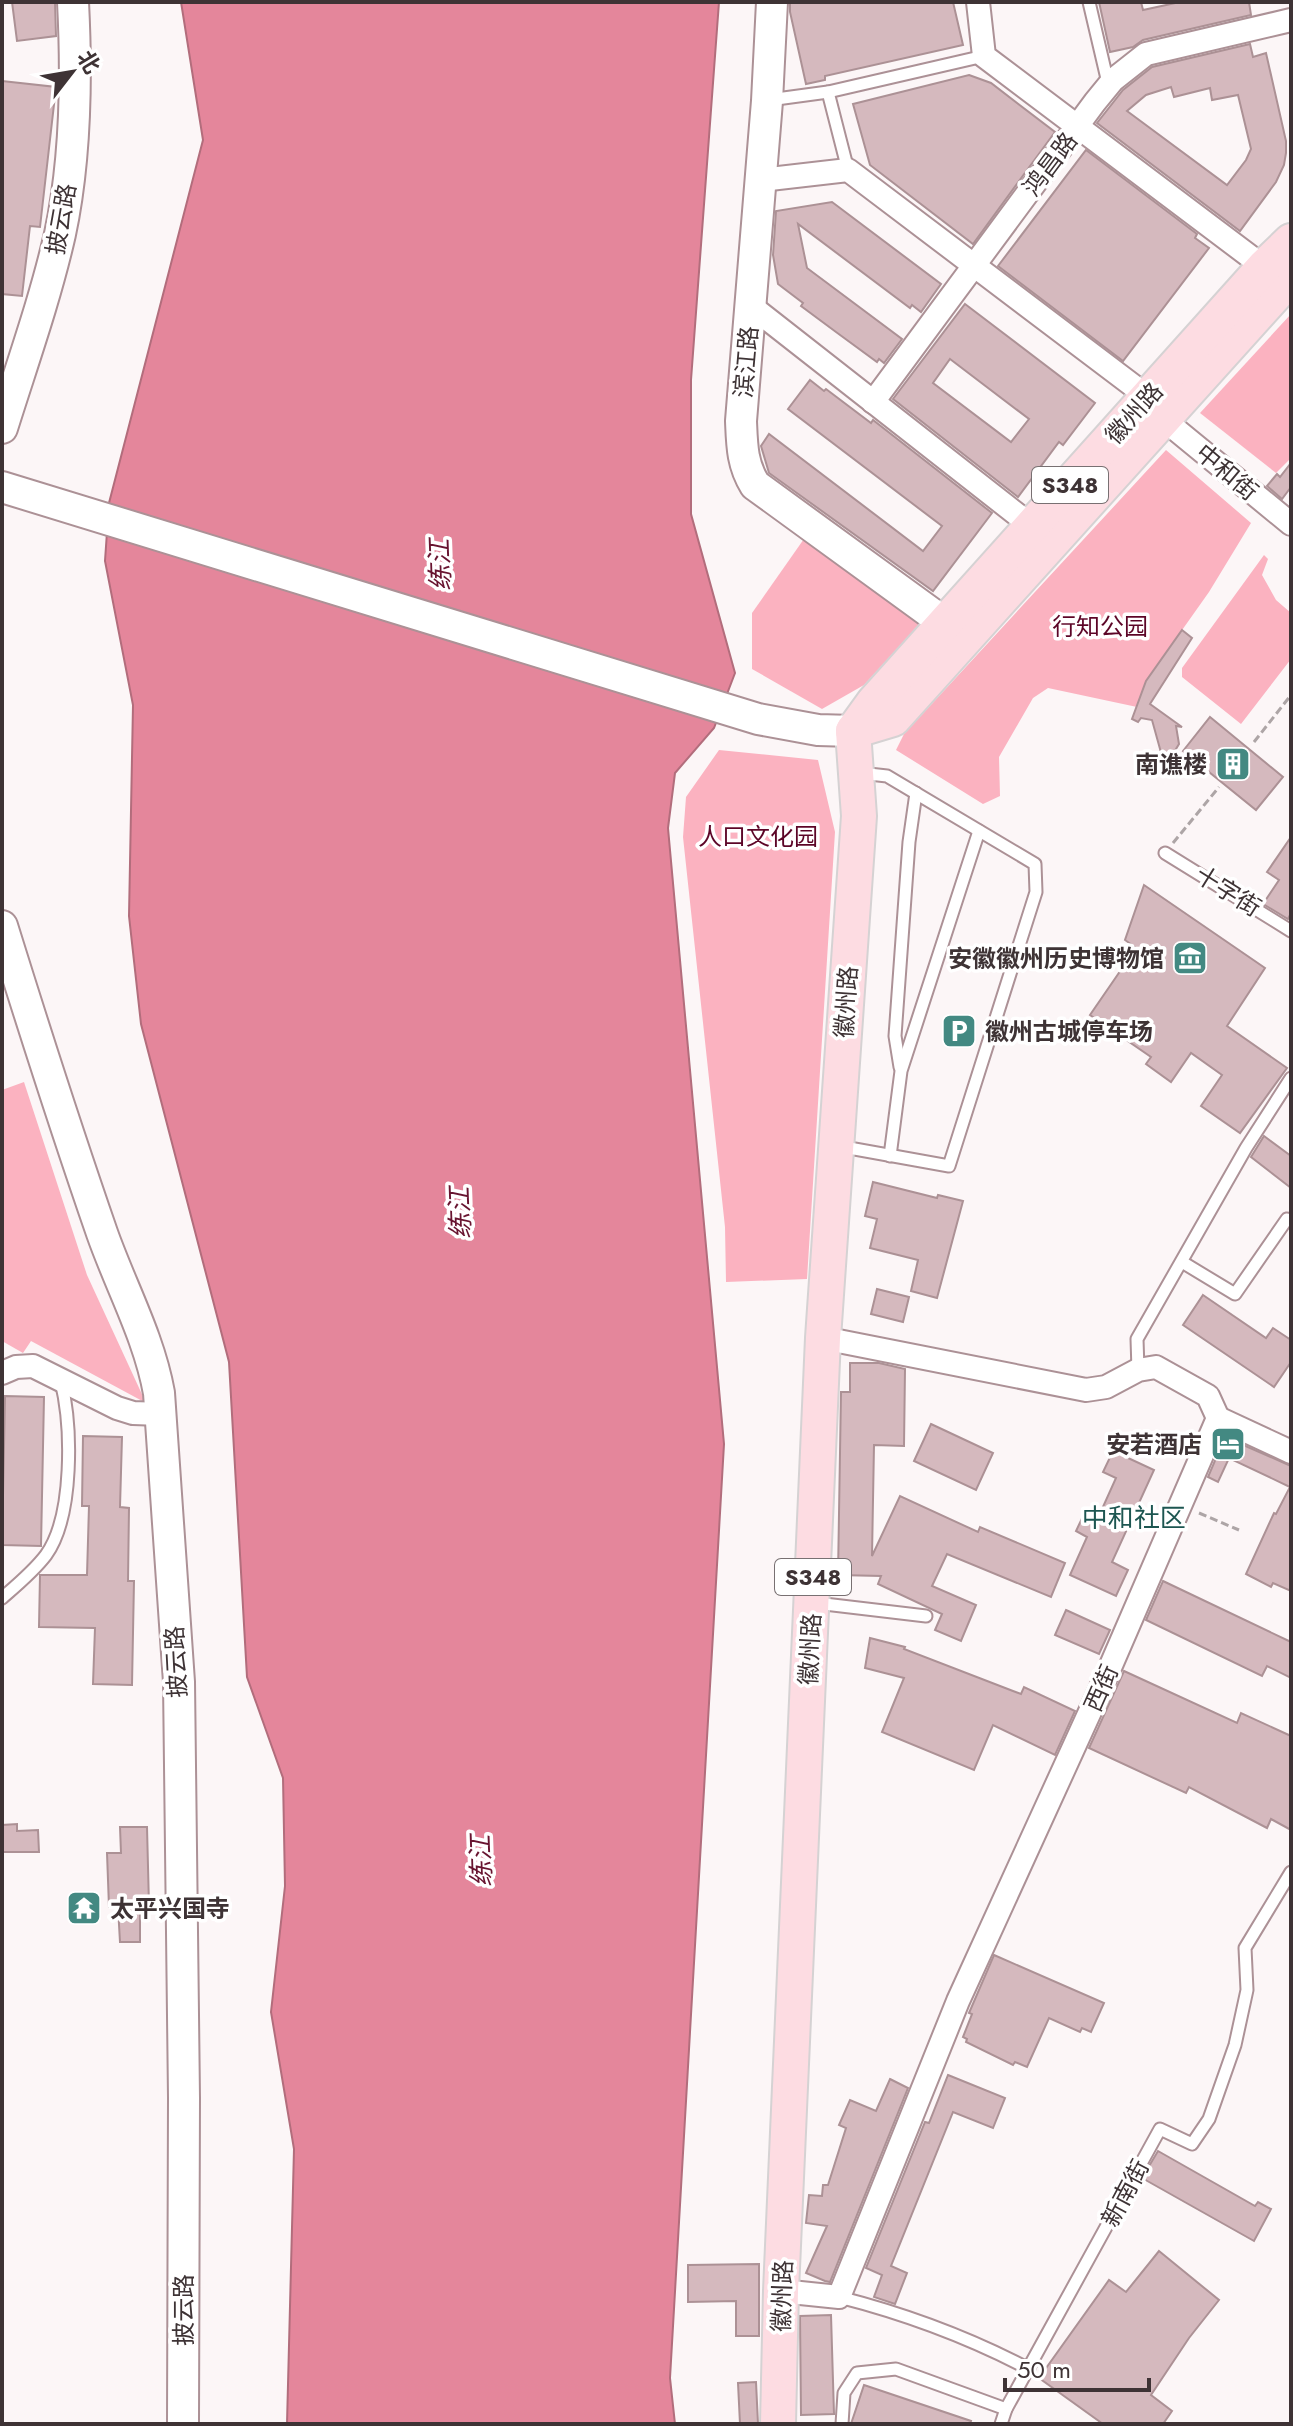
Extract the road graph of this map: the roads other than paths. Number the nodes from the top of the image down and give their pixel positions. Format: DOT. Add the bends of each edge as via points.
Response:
graph roads {
  1 [pos="73,2"];
  2 [pos="772,2"];
  3 [pos="978,2"];
  4 [pos="1089,2"];
  5 [pos="1291,20"];
  6 [pos="984,56"];
  7 [pos="1109,86"];
  8 [pos="828,92"];
  9 [pos="767,101"];
  10 [pos="1078,127"];
  11 [pos="848,170"];
  12 [pos="761,180"];
  13 [pos="1291,241"];
  14 [pos="974,266"];
  15 [pos="1277,272"];
  16 [pos="751,306"];
  17 [pos="873,402"];
  18 [pos="1156,408"];
  19 [pos="3,422"];
  20 [pos="6,488"];
  21 [pos="1291,524"];
  22 [pos="1033,527"];
  23 [pos="946,624"];
  24 [pos="853,731"];
  25 [pos="856,772"];
  26 [pos="916,793"];
  27 [pos="979,831"];
  28 [pos="1165,853"];
  29 [pos="2,926"];
  30 [pos="1291,931"];
  31 [pos="901,1071"];
  32 [pos="1291,1078"];
  33 [pos="836,1146"];
  34 [pos="890,1156"];
  35 [pos="1287,1219"];
  36 [pos="1182,1262"];
  37 [pos="823,1338"];
  38 [pos="1138,1370"];
  39 [pos="2,1373"];
  40 [pos="61,1380"];
  41 [pos="161,1414"];
  42 [pos="1218,1418"];
  43 [pos="1291,1452"];
  44 [pos="2,1598"];
  45 [pos="812,1602"];
  46 [pos="926,1616"];
  47 [pos="1291,1872"];
  48 [pos="781,2291"];
  49 [pos="839,2297"];
  50 [pos="1029,2369"];
  51 [pos="1006,2409"];
  52 [pos="183,2424"];
  53 [pos="778,2424"];
  54 [pos="842,2424"];
  55 [pos="1001,2424"];
  1 -- 19 [label="street, 披云路" via="68,186 49,278"];
  2 -- 9 [label="street, 滨江路"];
  3 -- 6 [label="street"];
  4 -- 7 [label="lane"];
  5 -- 7 [label="street, 鸿昌路" via="1146,54"];
  6 -- 8 [label="lane"];
  6 -- 10 [label="street"];
  7 -- 10 [label="street, 鸿昌路"];
  8 -- 9 [label="lane"];
  8 -- 11 [label="lane"];
  9 -- 12 [label="street, 滨江路"];
  10 -- 14 [label="street, 鸿昌路"];
  10 -- 15 [label="street"];
  11 -- 12 [label="street"];
  11 -- 14 [label="street, 中和街"];
  12 -- 16 [label="street, 滨江路"];
  13 -- 15 [label="main road, 徽州路 / S348"];
  14 -- 17 [label="street, 鸿昌路"];
  14 -- 18 [label="street, 中和街"];
  15 -- 18 [label="main road, 徽州路 / S348"];
  16 -- 17 [label="street"];
  16 -- 23 [label="street, 滨江路" via="741,421 749,476"];
  17 -- 22 [label="street"];
  18 -- 21 [label="street, 中和街"];
  18 -- 22 [label="main road, 徽州路 / S348"];
  18 -- 24 [label="main road, 徽州路 / S348" via="893,719"];
  20 -- 24 [label="street" via="758,719"];
  22 -- 23 [label="main road, 徽州路 / S348"];
  23 -- 24 [label="main road, 徽州路 / S348"];
  24 -- 25 [label="main road, 徽州路 / S348"];
  25 -- 26 [label="lane" via="887,776"];
  25 -- 33 [label="main road, 徽州路 / S348" via="859,816"];
  26 -- 27 [label="lane"];
  26 -- 31 [label="lane" via="895,1036"];
  27 -- 31 [label="lane"];
  27 -- 34 [label="lane" via="1035,864 1036,892 949,1166"];
  28 -- 30 [label="lane, 十字街"];
  29 -- 41 [label="street, 披云路" via="62,1118 150,1355"];
  31 -- 34 [label="lane"];
  32 -- 36 [label="lane"];
  33 -- 34 [label="lane"];
  33 -- 37 [label="main road, 徽州路 / S348"];
  35 -- 36 [label="lane" via="1235,1294"];
  36 -- 38 [label="lane" via="1137,1339"];
  37 -- 38 [label="street" via="1086,1390 1106,1387"];
  37 -- 45 [label="main road, 徽州路 / S348"];
  38 -- 42 [label="street" via="1156,1367 1208,1396"];
  39 -- 40 [label="street" via="33,1366"];
  40 -- 41 [label="street" via="117,1408"];
  40 -- 44 [label="lane" via="70,1439 61,1525 46,1555"];
  41 -- 52 [label="street, 披云路" via="179,1682"];
  42 -- 43 [label="street"];
  42 -- 49 [label="street, 西街" via="958,2001"];
  45 -- 46 [label="lane"];
  45 -- 48 [label="main road, 徽州路 / S348"];
  47 -- 50 [label="lane, 新南街" via="1245,1948 1247,1990 1235,2045 1209,2119 1192,2144 1160,2129"];
  48 -- 49 [label="street"];
  48 -- 53 [label="main road, 徽州路 / S348"];
  49 -- 50 [label="lane" via="931,2324"];
  50 -- 51 [label="lane"];
  51 -- 54 [label="lane" via="896,2369 883,2370 857,2373 844,2393"];
  51 -- 55 [label="lane"];
}
